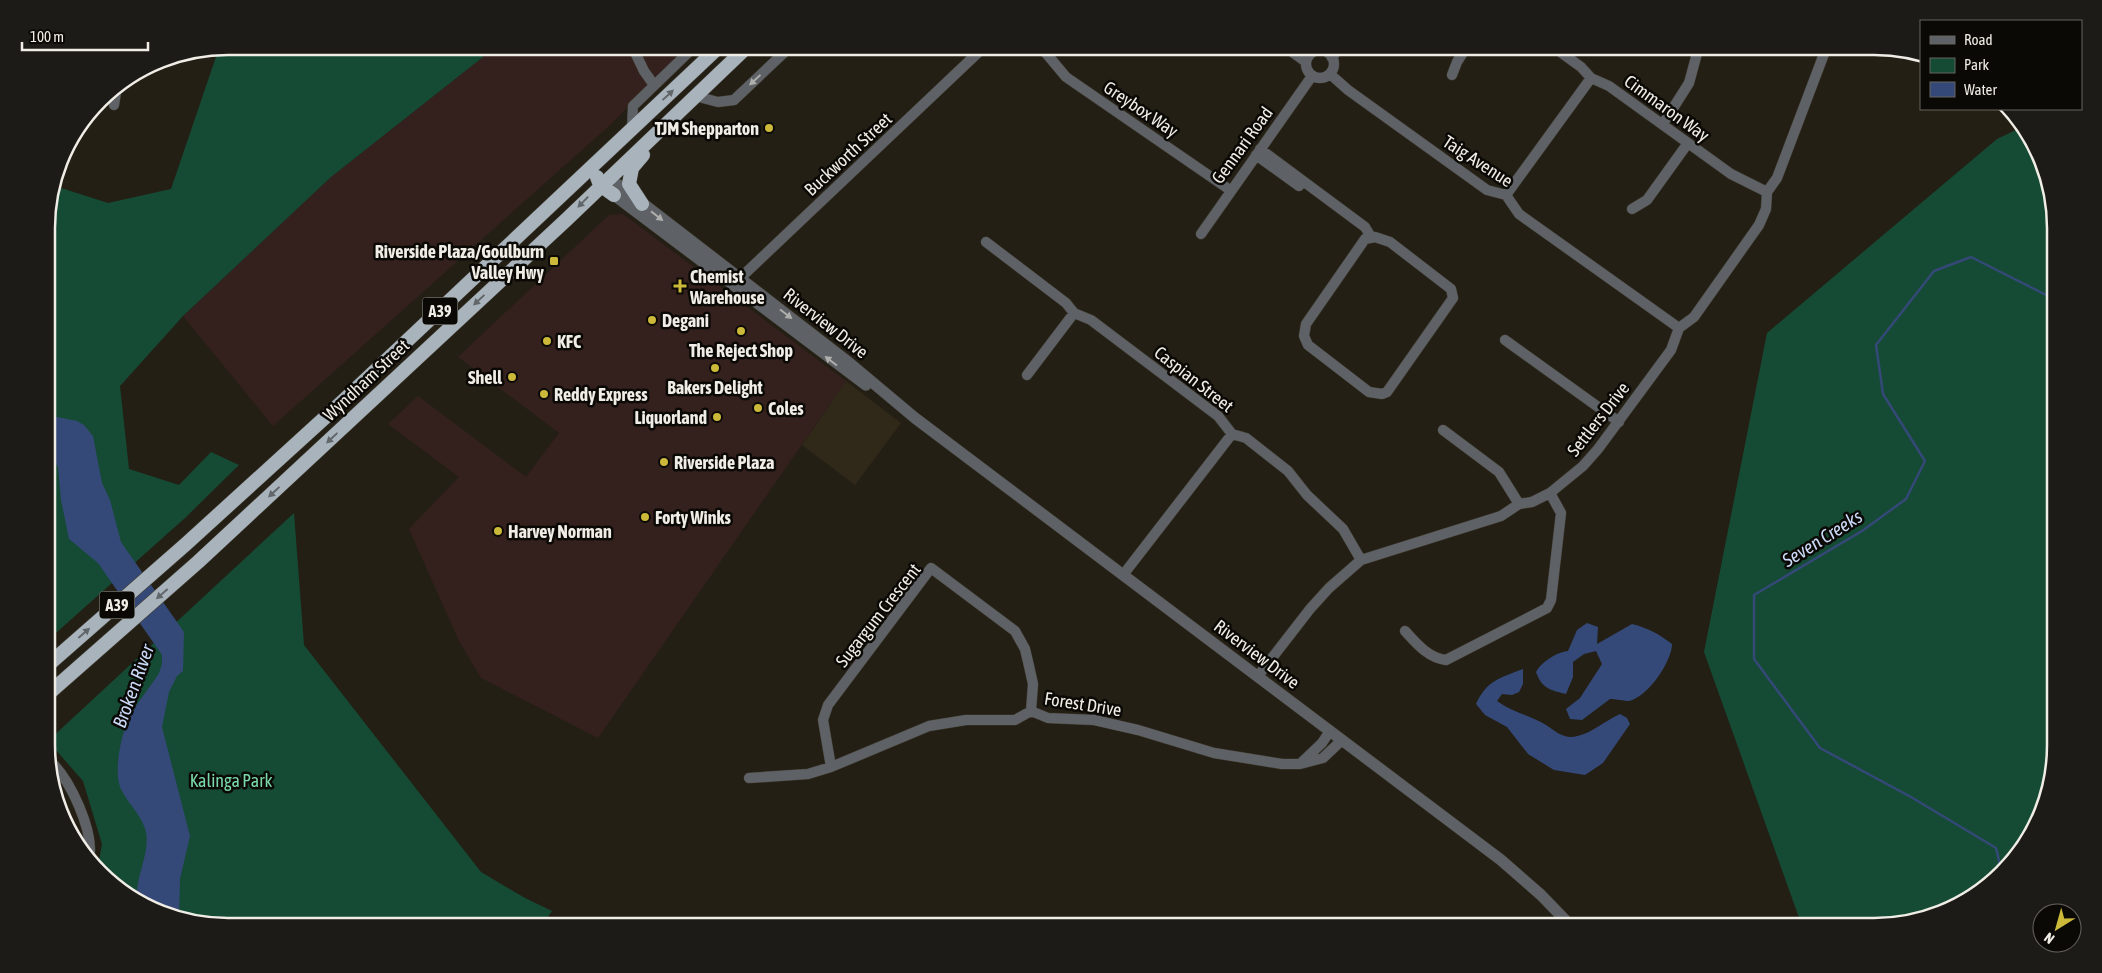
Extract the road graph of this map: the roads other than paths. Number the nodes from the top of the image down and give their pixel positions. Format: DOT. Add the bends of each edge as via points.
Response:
graph roads {
  1 [pos="636,55"];
  2 [pos="686,55"];
  3 [pos="710,55"];
  4 [pos="738,55"];
  5 [pos="782,55"];
  6 [pos="976,55"];
  7 [pos="1048,55"];
  8 [pos="1296,55"];
  9 [pos="1310,55"];
  10 [pos="1330,55"];
  11 [pos="1334,55"];
  12 [pos="1460,55"];
  13 [pos="1565,55"];
  14 [pos="1697,55"];
  15 [pos="1824,55"];
  16 [pos="1332,58"];
  17 [pos="1306,62"];
  18 [pos="1330,74"];
  19 [pos="1452,75"];
  20 [pos="1312,76"];
  21 [pos="1591,78"];
  22 [pos="654,85"];
  23 [pos="115,97"];
  24 [pos="694,97"];
  25 [pos="114,104"];
  26 [pos="1662,124"];
  27 [pos="632,128"];
  28 [pos="1688,143"];
  29 [pos="1258,152"];
  30 [pos="604,154"];
  31 [pos="607,184"];
  32 [pos="1230,190"];
  33 [pos="1767,192"];
  34 [pos="1506,195"];
  35 [pos="642,204"];
  36 [pos="1632,209"];
  37 [pos="1201,234"];
  38 [pos="1368,238"];
  39 [pos="986,242"];
  40 [pos="488,265"];
  41 [pos="736,282"];
  42 [pos="1074,314"];
  43 [pos="1679,328"];
  44 [pos="1505,340"];
  45 [pos="1028,375"];
  46 [pos="393,380"];
  47 [pos="363,383"];
  48 [pos="1619,422"];
  49 [pos="1443,430"];
  50 [pos="1232,434"];
  51 [pos="310,458"];
  52 [pos="280,459"];
  53 [pos="1550,492"];
  54 [pos="1518,504"];
  55 [pos="1361,560"];
  56 [pos="1123,575"];
  57 [pos="1405,630"];
  58 [pos="55,659"];
  59 [pos="1258,676"];
  60 [pos="55,687"];
  61 [pos="1031,711"];
  62 [pos="1330,731"];
  63 [pos="1342,740"];
  64 [pos="1300,764"];
  65 [pos="831,767"];
  66 [pos="57,772"];
  67 [pos="749,778"];
  68 [pos="91,850"];
  69 [pos="1563,918"];
  1 -- 22 [label="street"];
  2 -- 22 [label="street"];
  27 -- 3 [label="highway, Wyndham Street / A39, one-way"];
  4 -- 24 [label="highway, Wyndham Street / A39"];
  5 -- 24 [label="street, one-way" via="734,100 718,102"];
  6 -- 41 [label="street, Buckworth Street"];
  7 -- 32 [label="street, Greybox Way" via="1066,77"];
  8 -- 17 [label="street"];
  9 -- 17 [label="street"];
  10 -- 16 [label="street"];
  11 -- 16 [label="street"];
  12 -- 19 [label="street"];
  13 -- 21 [label="street, Cimmaron Way"];
  14 -- 26 [label="street" via="1689,83"];
  15 -- 33 [label="street, Settlers Drive" via="1776,178"];
  16 -- 18 [label="street" via="1334,66"];
  17 -- 20 [label="street" via="1306,69"];
  18 -- 20 [label="street" via="1321,78"];
  18 -- 34 [label="street, Taig Avenue" via="1487,190"];
  20 -- 29 [label="street, Gennari Road"];
  21 -- 26 [label="street, Cimmaron Way" via="1609,86"];
  21 -- 34 [label="street"];
  22 -- 27 [label="street" via="633,106"];
  23 -- 25 [label="street"];
  24 -- 31 [label="highway, Wyndham Street / A39"];
  24 -- 35 [label="highway" via="678,120 632,168 629,184"];
  26 -- 28 [label="street, Cimmaron Way"];
  27 -- 30 [label="highway, Wyndham Street / A39"];
  28 -- 33 [label="street, Cimmaron Way" via="1731,174"];
  28 -- 36 [label="street" via="1647,200"];
  29 -- 32 [label="street, Gennari Road"];
  29 -- 38 [label="street" via="1366,227"];
  30 -- 31 [label="highway" via="597,164"];
  30 -- 40 [label="highway, Wyndham Street / A39"];
  31 -- 35 [label="street, Riverview Drive"];
  31 -- 40 [label="highway" via="580,185 511,250"];
  31 -- 41 [label="street, Riverview Drive"];
  31 -- 46 [label="highway, Wyndham Street / A39, one-way"];
  32 -- 37 [label="street, Gennari Road"];
  33 -- 43 [label="street, Settlers Drive" via="1766,209 1759,225 1694,317"];
  34 -- 43 [label="street, Taig Avenue" via="1519,214"];
  35 -- 41 [label="street, Riverview Drive, one-way"];
  38 -- 38 [label="street" via="1380,237 1390,242 1454,295 1382,394 1369,392 1308,345 1304,336 1306,324"];
  39 -- 42 [label="street, Caspian Street" via="1066,303"];
  40 -- 47 [label="highway, Wyndham Street / A39"];
  41 -- 56 [label="street, Riverview Drive" via="842,368 915,418"];
  42 -- 45 [label="street"];
  42 -- 50 [label="street, Caspian Street" via="1091,320 1218,416"];
  43 -- 48 [label="street, Settlers Drive" via="1676,342"];
  44 -- 48 [label="street"];
  46 -- 47 [label="highway"];
  46 -- 51 [label="highway, Wyndham Street / A39, one-way"];
  47 -- 52 [label="highway, Wyndham Street / A39"];
  48 -- 53 [label="street, Settlers Drive" via="1583,466"];
  49 -- 54 [label="street" via="1499,472"];
  50 -- 55 [label="street, Caspian Street" via="1246,438 1288,471 1307,496 1342,529"];
  50 -- 56 [label="street"];
  51 -- 52 [label="highway" via="288,463"];
  51 -- 60 [label="highway, Wyndham Street / A39, one-way" via="198,562"];
  58 -- 52 [label="highway, Wyndham Street / A39, one-way"];
  53 -- 54 [label="street, Settlers Drive" via="1532,502"];
  53 -- 57 [label="street" via="1561,513 1551,600 1547,608 1446,660 1432,656"];
  54 -- 55 [label="street, Settlers Drive" via="1501,516"];
  55 -- 59 [label="street, Settlers Drive" via="1310,609"];
  56 -- 59 [label="street, Riverview Drive"];
  59 -- 62 [label="street, Riverview Drive"];
  61 -- 64 [label="street, Forest Drive" via="1048,718 1094,720 1138,730 1214,753"];
  61 -- 65 [label="street, Forest Drive" via="1014,720 966,720 930,726"];
  61 -- 65 [label="street, Sugargum Crescent" via="1031,675 1025,649 1015,631 931,568 828,705 823,720"];
  62 -- 63 [label="street, Riverview Drive"];
  62 -- 64 [label="street"];
  63 -- 64 [label="street, Forest Drive" via="1323,758"];
  63 -- 69 [label="street, Riverview Drive" via="1522,877"];
  65 -- 67 [label="street, Forest Drive" via="808,774"];
  66 -- 68 [label="street" via="82,812"];
}
